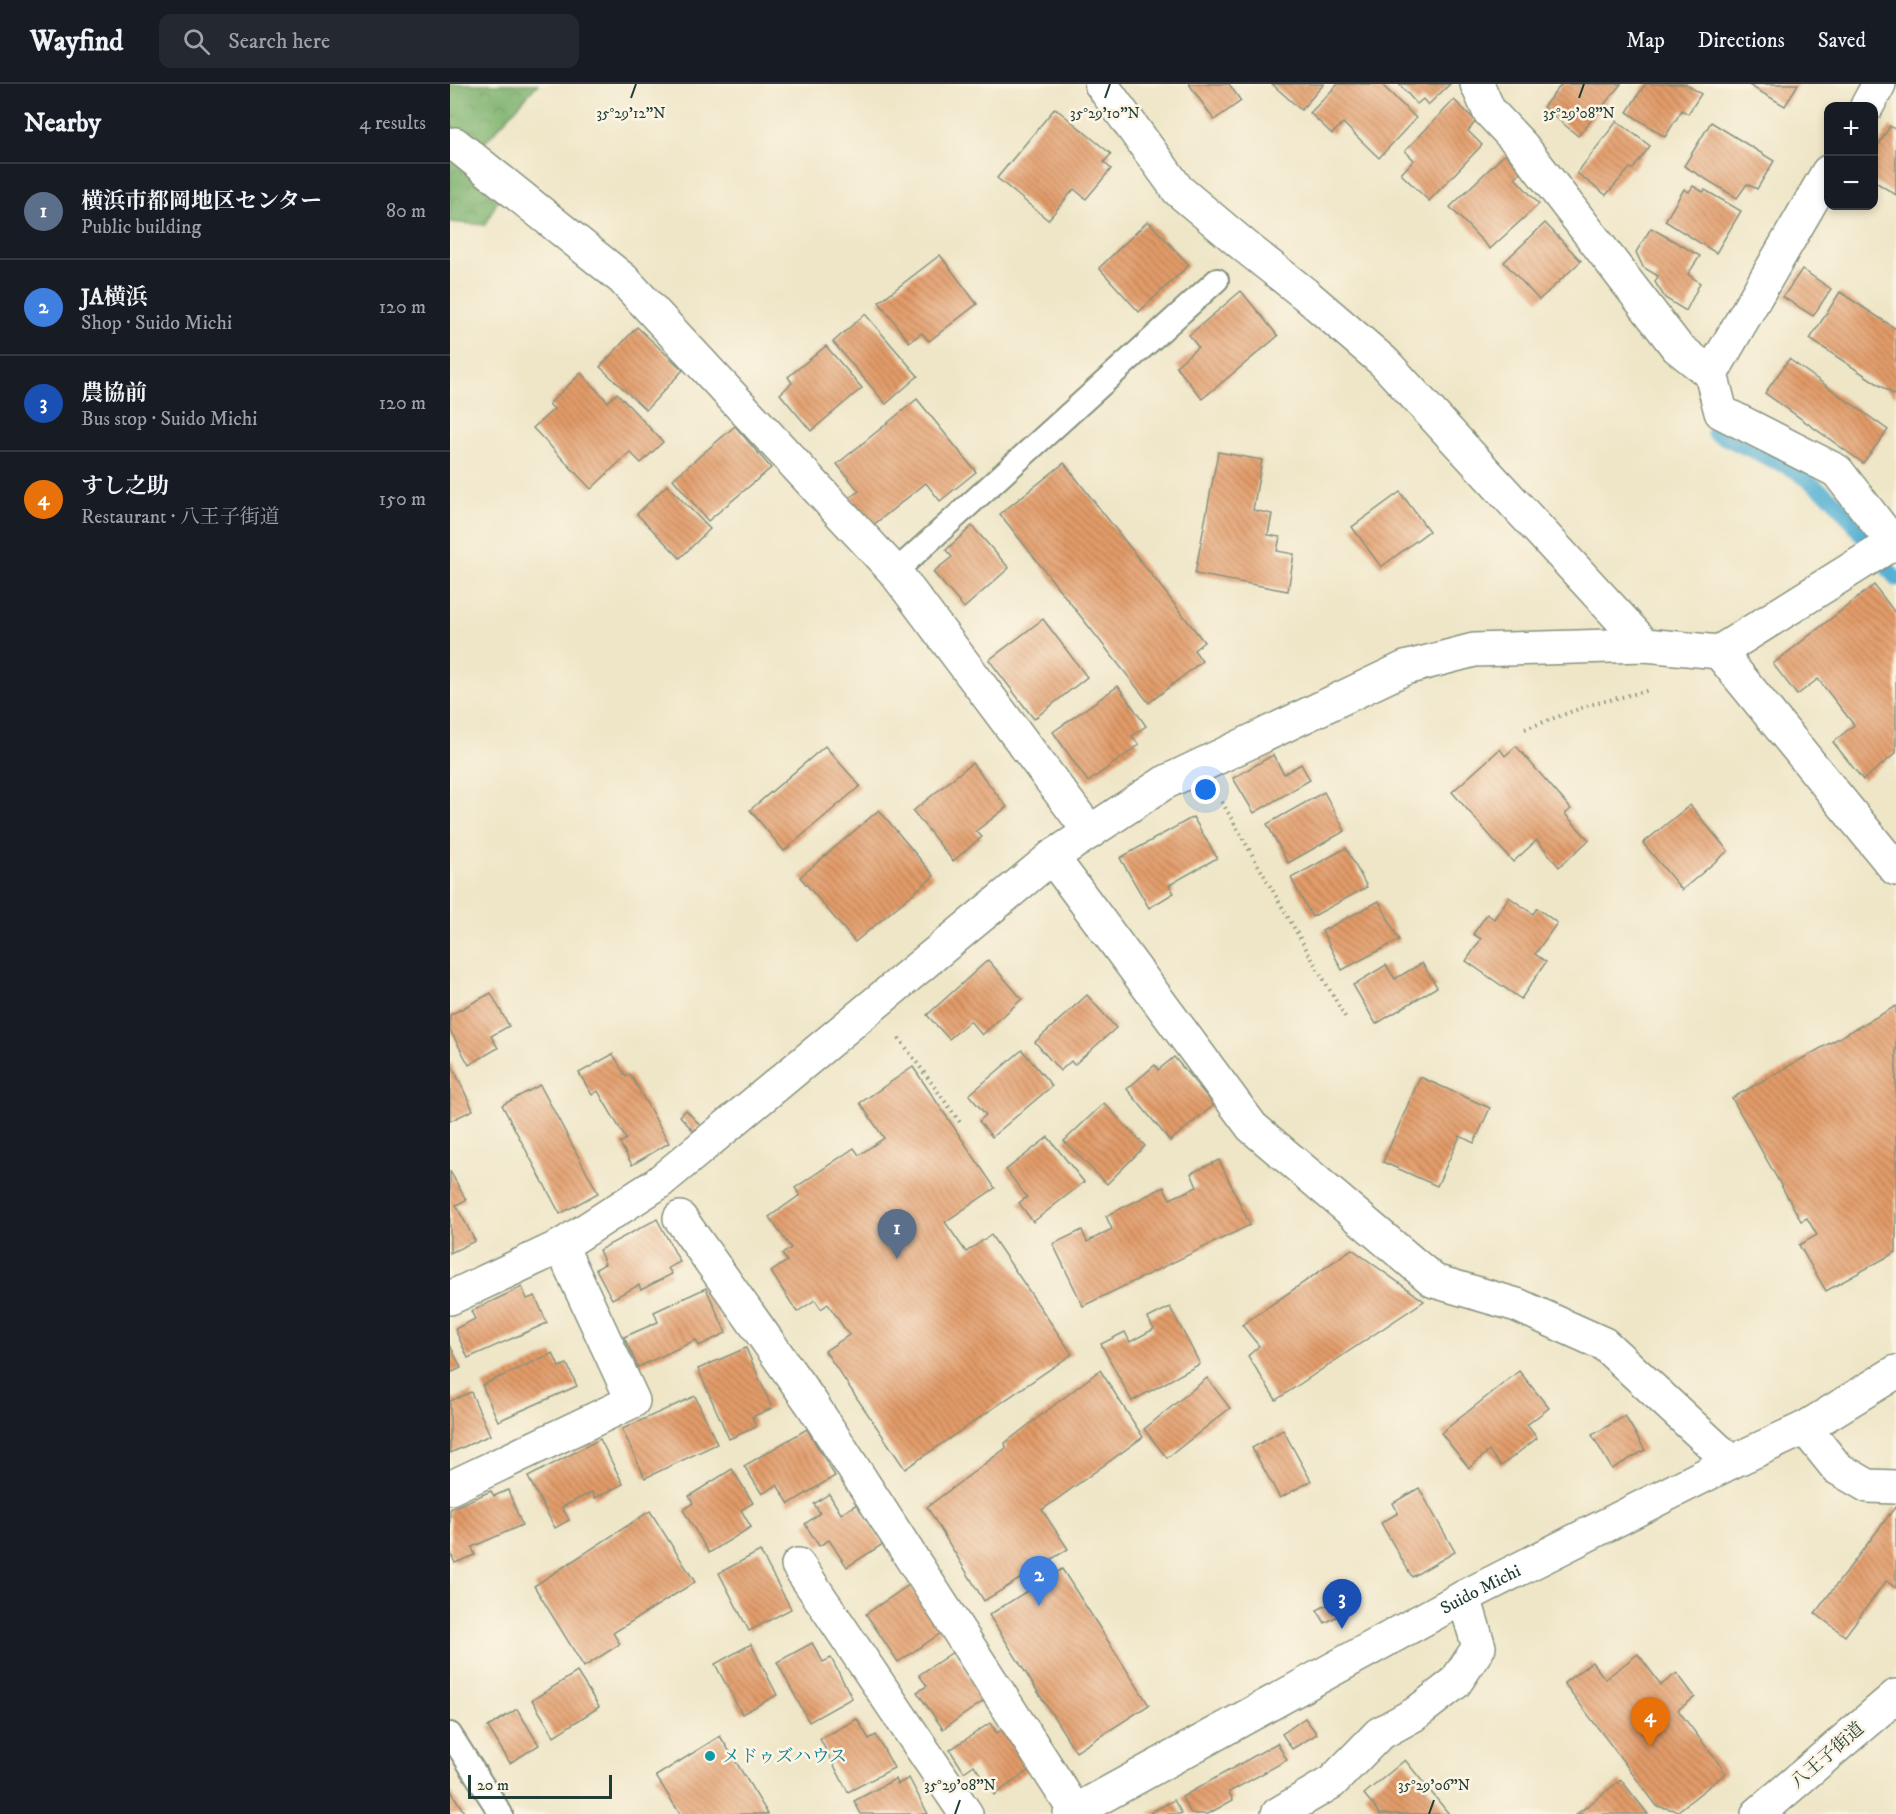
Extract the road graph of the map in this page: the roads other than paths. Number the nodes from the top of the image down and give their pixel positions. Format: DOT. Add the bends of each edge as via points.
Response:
graph roads {
  1 [pos="1101,84"];
  2 [pos="1476,84"];
  3 [pos="1879,84"];
  4 [pos="1869,102"];
  5 [pos="450,145"];
  6 [pos="1824,179"];
  7 [pos="1217,280"];
  8 [pos="1711,374"];
  9 [pos="1895,544"];
  10 [pos="895,572"];
  11 [pos="1645,645"];
  12 [pos="1719,652"];
  13 [pos="1090,832"];
  14 [pos="1052,858"];
  15 [pos="1896,869"];
  16 [pos="680,1218"];
  17 [pos="561,1246"];
  18 [pos="450,1298"];
  19 [pos="1896,1372"];
  20 [pos="1805,1428"];
  21 [pos="1731,1462"];
  22 [pos="1896,1487"];
  23 [pos="450,1488"];
  24 [pos="798,1565"];
  25 [pos="1464,1597"];
  26 [pos="1896,1696"];
  27 [pos="450,1734"];
  28 [pos="1072,1813"];
  29 [pos="501,1814"];
  30 [pos="966,1814"];
  31 [pos="1278,1814"];
  32 [pos="1758,1814"];
  1 -- 11 [label="main road" via="1178,190 1384,362"];
  2 -- 8 [label="main road" via="1489,111 1522,146 1677,347"];
  3 -- 4 [label="main road"];
  5 -- 10 [label="main road" via="455,144 623,279"];
  6 -- 8 [label="main road"];
  7 -- 10 [label="lane"];
  8 -- 9 [label="main road" via="1721,412 1837,471"];
  9 -- 12 [label="main road"];
  10 -- 13 [label="main road"];
  11 -- 12 [label="main road"];
  11 -- 13 [label="main road" via="1474,650 1405,668 1164,783"];
  12 -- 15 [label="main road"];
  13 -- 14 [label="main road"];
  14 -- 17 [label="main road" via="657,1184"];
  14 -- 21 [label="main road" via="1252,1127 1434,1281 1517,1305 1604,1344"];
  16 -- 28 [label="main road" via="812,1404"];
  17 -- 18 [label="main road"];
  17 -- 23 [label="main road" via="633,1401"];
  19 -- 20 [label="main road, Suido Michi"];
  20 -- 21 [label="main road, Suido Michi"];
  20 -- 22 [label="main road" via="1837,1468 1869,1486"];
  21 -- 25 [label="main road, Suido Michi"];
  24 -- 30 [label="main road"];
  25 -- 28 [label="main road, Suido Michi"];
  25 -- 31 [label="main road" via="1479,1647 1455,1683 1415,1714 1380,1734 1332,1782"];
  26 -- 32 [label="main road, 八王子街道"];
  27 -- 29 [label="lane"];
}
